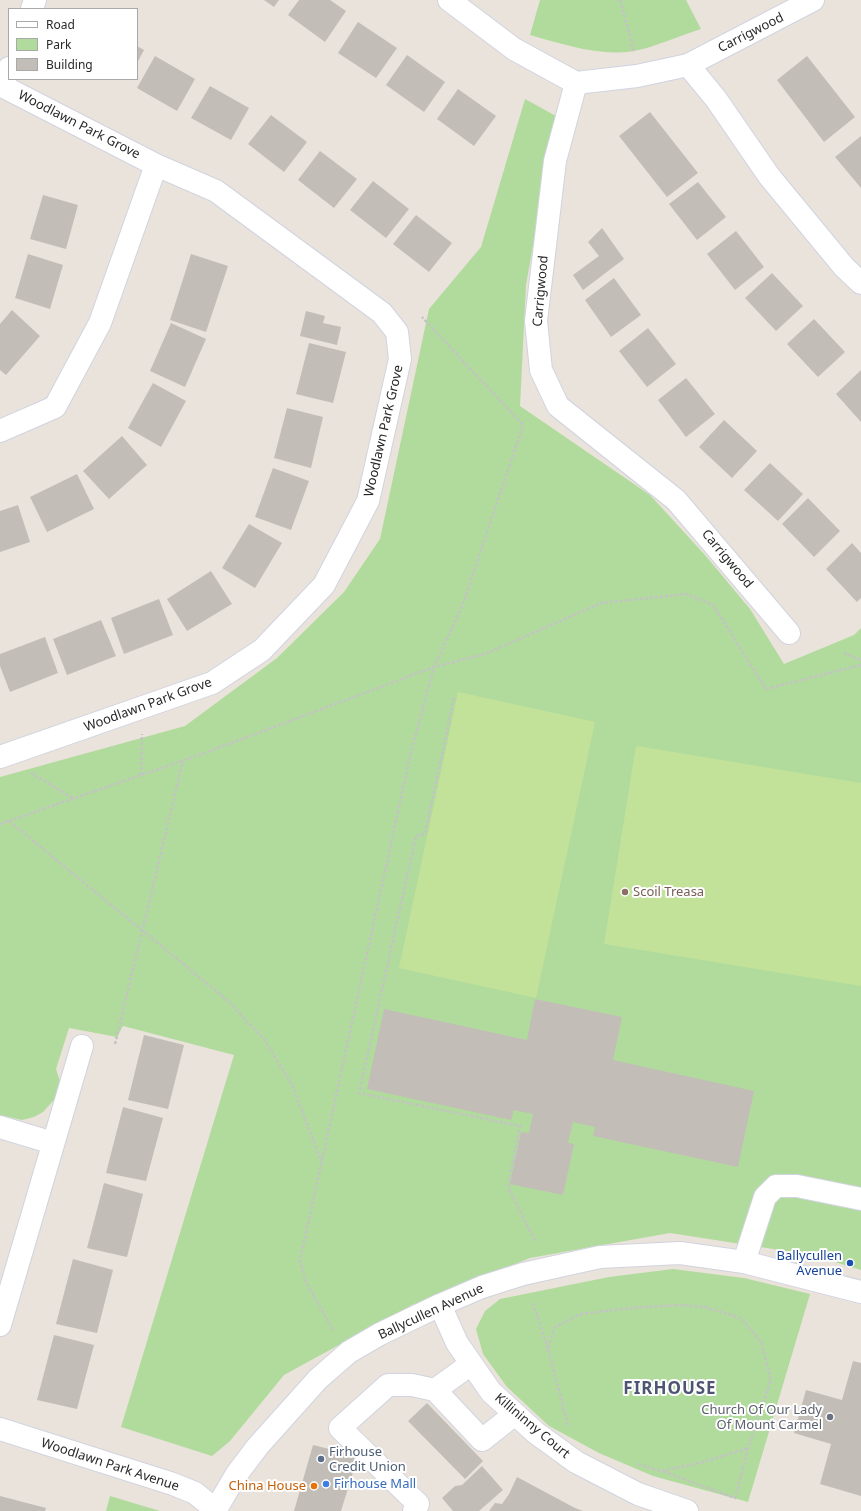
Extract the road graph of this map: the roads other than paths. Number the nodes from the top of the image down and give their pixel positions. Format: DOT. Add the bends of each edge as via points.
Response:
graph roads {
  1 [pos="449,0"];
  2 [pos="814,0"];
  3 [pos="688,65"];
  4 [pos="4,80"];
  5 [pos="576,83"];
  6 [pos="156,164"];
  7 [pos="861,283"];
  8 [pos="0,431"];
  9 [pos="789,633"];
  10 [pos="0,757"];
  11 [pos="82,1046"];
  12 [pos="0,1127"];
  13 [pos="53,1143"];
  14 [pos="861,1199"];
  15 [pos="744,1262"];
  16 [pos="861,1292"];
  17 [pos="440,1305"];
  18 [pos="0,1325"];
  19 [pos="471,1364"];
  20 [pos="435,1390"];
  21 [pos="516,1414"];
  22 [pos="0,1429"];
  23 [pos="636,1503"];
  24 [pos="216,1510"];
  25 [pos="414,1511"];
  26 [pos="687,1511"];
  1 -- 5 [label="street" via="514,49"];
  2 -- 3 [label="street, Carrigwood"];
  3 -- 5 [label="street, Carrigwood" via="637,76"];
  3 -- 7 [label="street" via="716,99 769,176 844,267"];
  4 -- 6 [label="street, Woodlawn Park Grove"];
  5 -- 9 [label="street, Carrigwood" via="555,161 536,320 541,370 558,406 676,500"];
  6 -- 8 [label="street, Woodlawn Park Grove" via="100,323 55,407"];
  6 -- 10 [label="street, Woodlawn Park Grove" via="216,191 382,313 397,332 400,359 368,501 324,585 262,650 212,683"];
  11 -- 13 [label="street"];
  12 -- 13 [label="street"];
  13 -- 18 [label="street"];
  14 -- 15 [label="street" via="797,1186 776,1186 765,1196"];
  15 -- 16 [label="street, Ballycullen Avenue"];
  15 -- 17 [label="street, Ballycullen Avenue" via="680,1253 600,1257 523,1274 482,1287"];
  17 -- 19 [label="street, Killininny Court" via="457,1343"];
  17 -- 24 [label="street, Ballycullen Avenue" via="349,1352 318,1379 258,1446 236,1475"];
  19 -- 20 [label="street"];
  19 -- 21 [label="street, Killininny Court" via="491,1392"];
  20 -- 21 [label="street" via="482,1440"];
  20 -- 25 [label="street" via="412,1385 388,1385 340,1428 418,1504"];
  21 -- 23 [label="street, Killininny Court" via="536,1433"];
  22 -- 24 [label="street, Woodlawn Park Avenue" via="174,1484 195,1493"];
  23 -- 26 [label="street, Killininny Court"];
}
